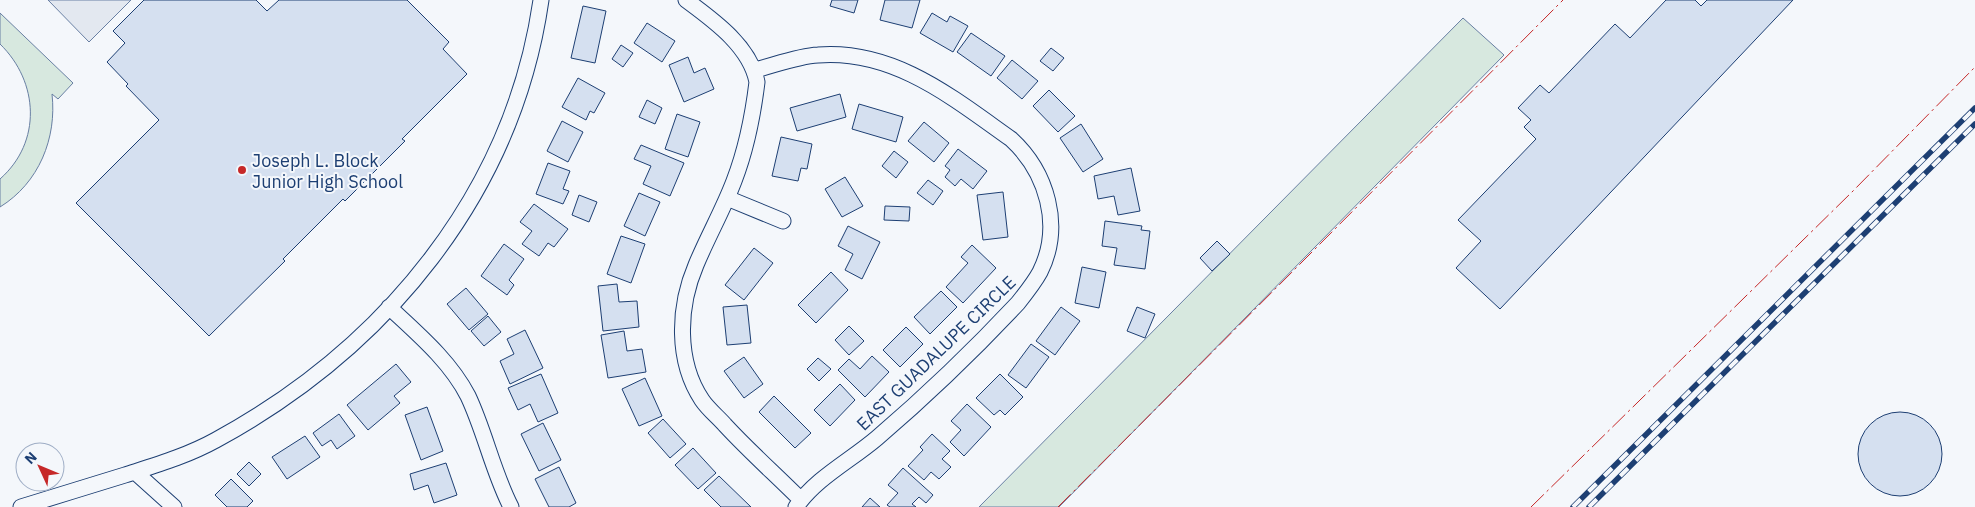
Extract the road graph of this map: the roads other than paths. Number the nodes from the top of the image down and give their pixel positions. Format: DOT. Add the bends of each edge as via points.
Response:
graph roads {
  1 [pos="541,0"];
  2 [pos="686,0"];
  3 [pos="755,70"];
  4 [pos="727,198"];
  5 [pos="783,221"];
  6 [pos="389,307"];
  7 [pos="135,472"];
  8 [pos="798,504"];
  9 [pos="21,507"];
  10 [pos="174,507"];
  11 [pos="512,507"];
  1 -- 6 [label="street" via="519,95 485,176 438,250"];
  2 -- 3 [label="street" via="718,25 747,56"];
  3 -- 4 [label="street" via="757,82 742,157"];
  3 -- 8 [label="street, EAST GUADALUPE CIRCLE" via="816,55 839,54 901,68 928,82 1011,138 1022,149 1043,184 1051,220 1046,259 1033,285 1018,303 911,407 877,438 824,478"];
  4 -- 5 [label="street"];
  4 -- 8 [label="street" via="688,290 684,313 684,353 690,377 703,401 767,466"];
  6 -- 7 [label="street" via="335,358 264,412 180,457"];
  6 -- 11 [label="street" via="454,373 478,420"];
  7 -- 9 [label="street"];
  7 -- 10 [label="street"];
}
